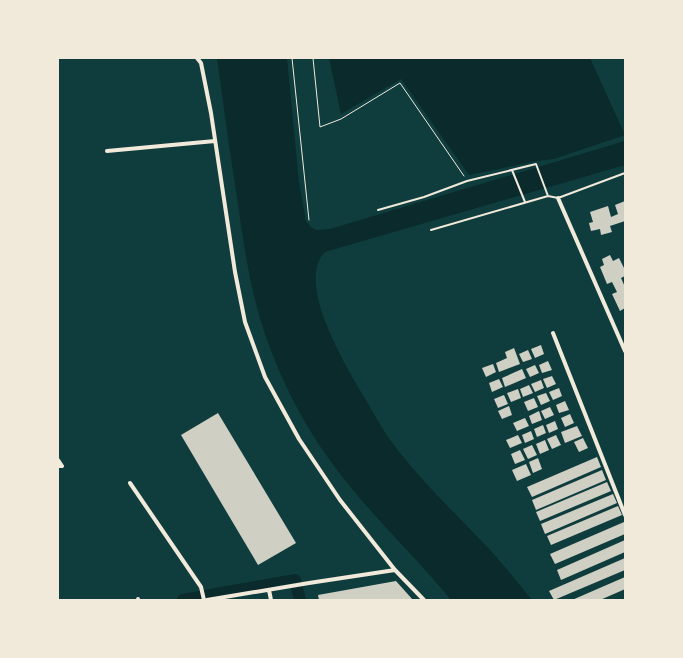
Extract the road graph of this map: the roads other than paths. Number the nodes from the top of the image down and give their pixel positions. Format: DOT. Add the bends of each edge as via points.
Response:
graph roads {
  1 [pos="197,58"];
  2 [pos="215,142"];
  3 [pos="107,151"];
  4 [pos="512,170"];
  5 [pos="625,173"];
  6 [pos="548,196"];
  7 [pos="558,198"];
  8 [pos="525,202"];
  9 [pos="378,210"];
  10 [pos="432,230"];
  11 [pos="553,333"];
  12 [pos="625,351"];
  13 [pos="58,460"];
  14 [pos="58,466"];
  15 [pos="130,484"];
  16 [pos="625,514"];
  17 [pos="395,570"];
  18 [pos="270,590"];
  19 [pos="214,599"];
  20 [pos="204,600"];
  21 [pos="207,600"];
  22 [pos="271,600"];
  23 [pos="424,600"];
  1 -- 2 [label="street" via="201,62"];
  2 -- 3 [label="street"];
  2 -- 17 [label="street" via="245,322 265,377 299,439 340,500"];
  4 -- 6 [label="lane" via="536,164"];
  4 -- 8 [label="lane"];
  4 -- 9 [label="lane" via="467,181"];
  5 -- 7 [label="lane"];
  6 -- 7 [label="lane"];
  6 -- 8 [label="lane"];
  7 -- 12 [label="street"];
  8 -- 10 [label="lane"];
  11 -- 16 [label="street"];
  13 -- 14 [label="street" via="62,466"];
  15 -- 20 [label="street" via="201,587"];
  17 -- 18 [label="street"];
  17 -- 23 [label="street"];
  18 -- 19 [label="street"];
  18 -- 22 [label="street"];
  19 -- 21 [label="street"];
}
